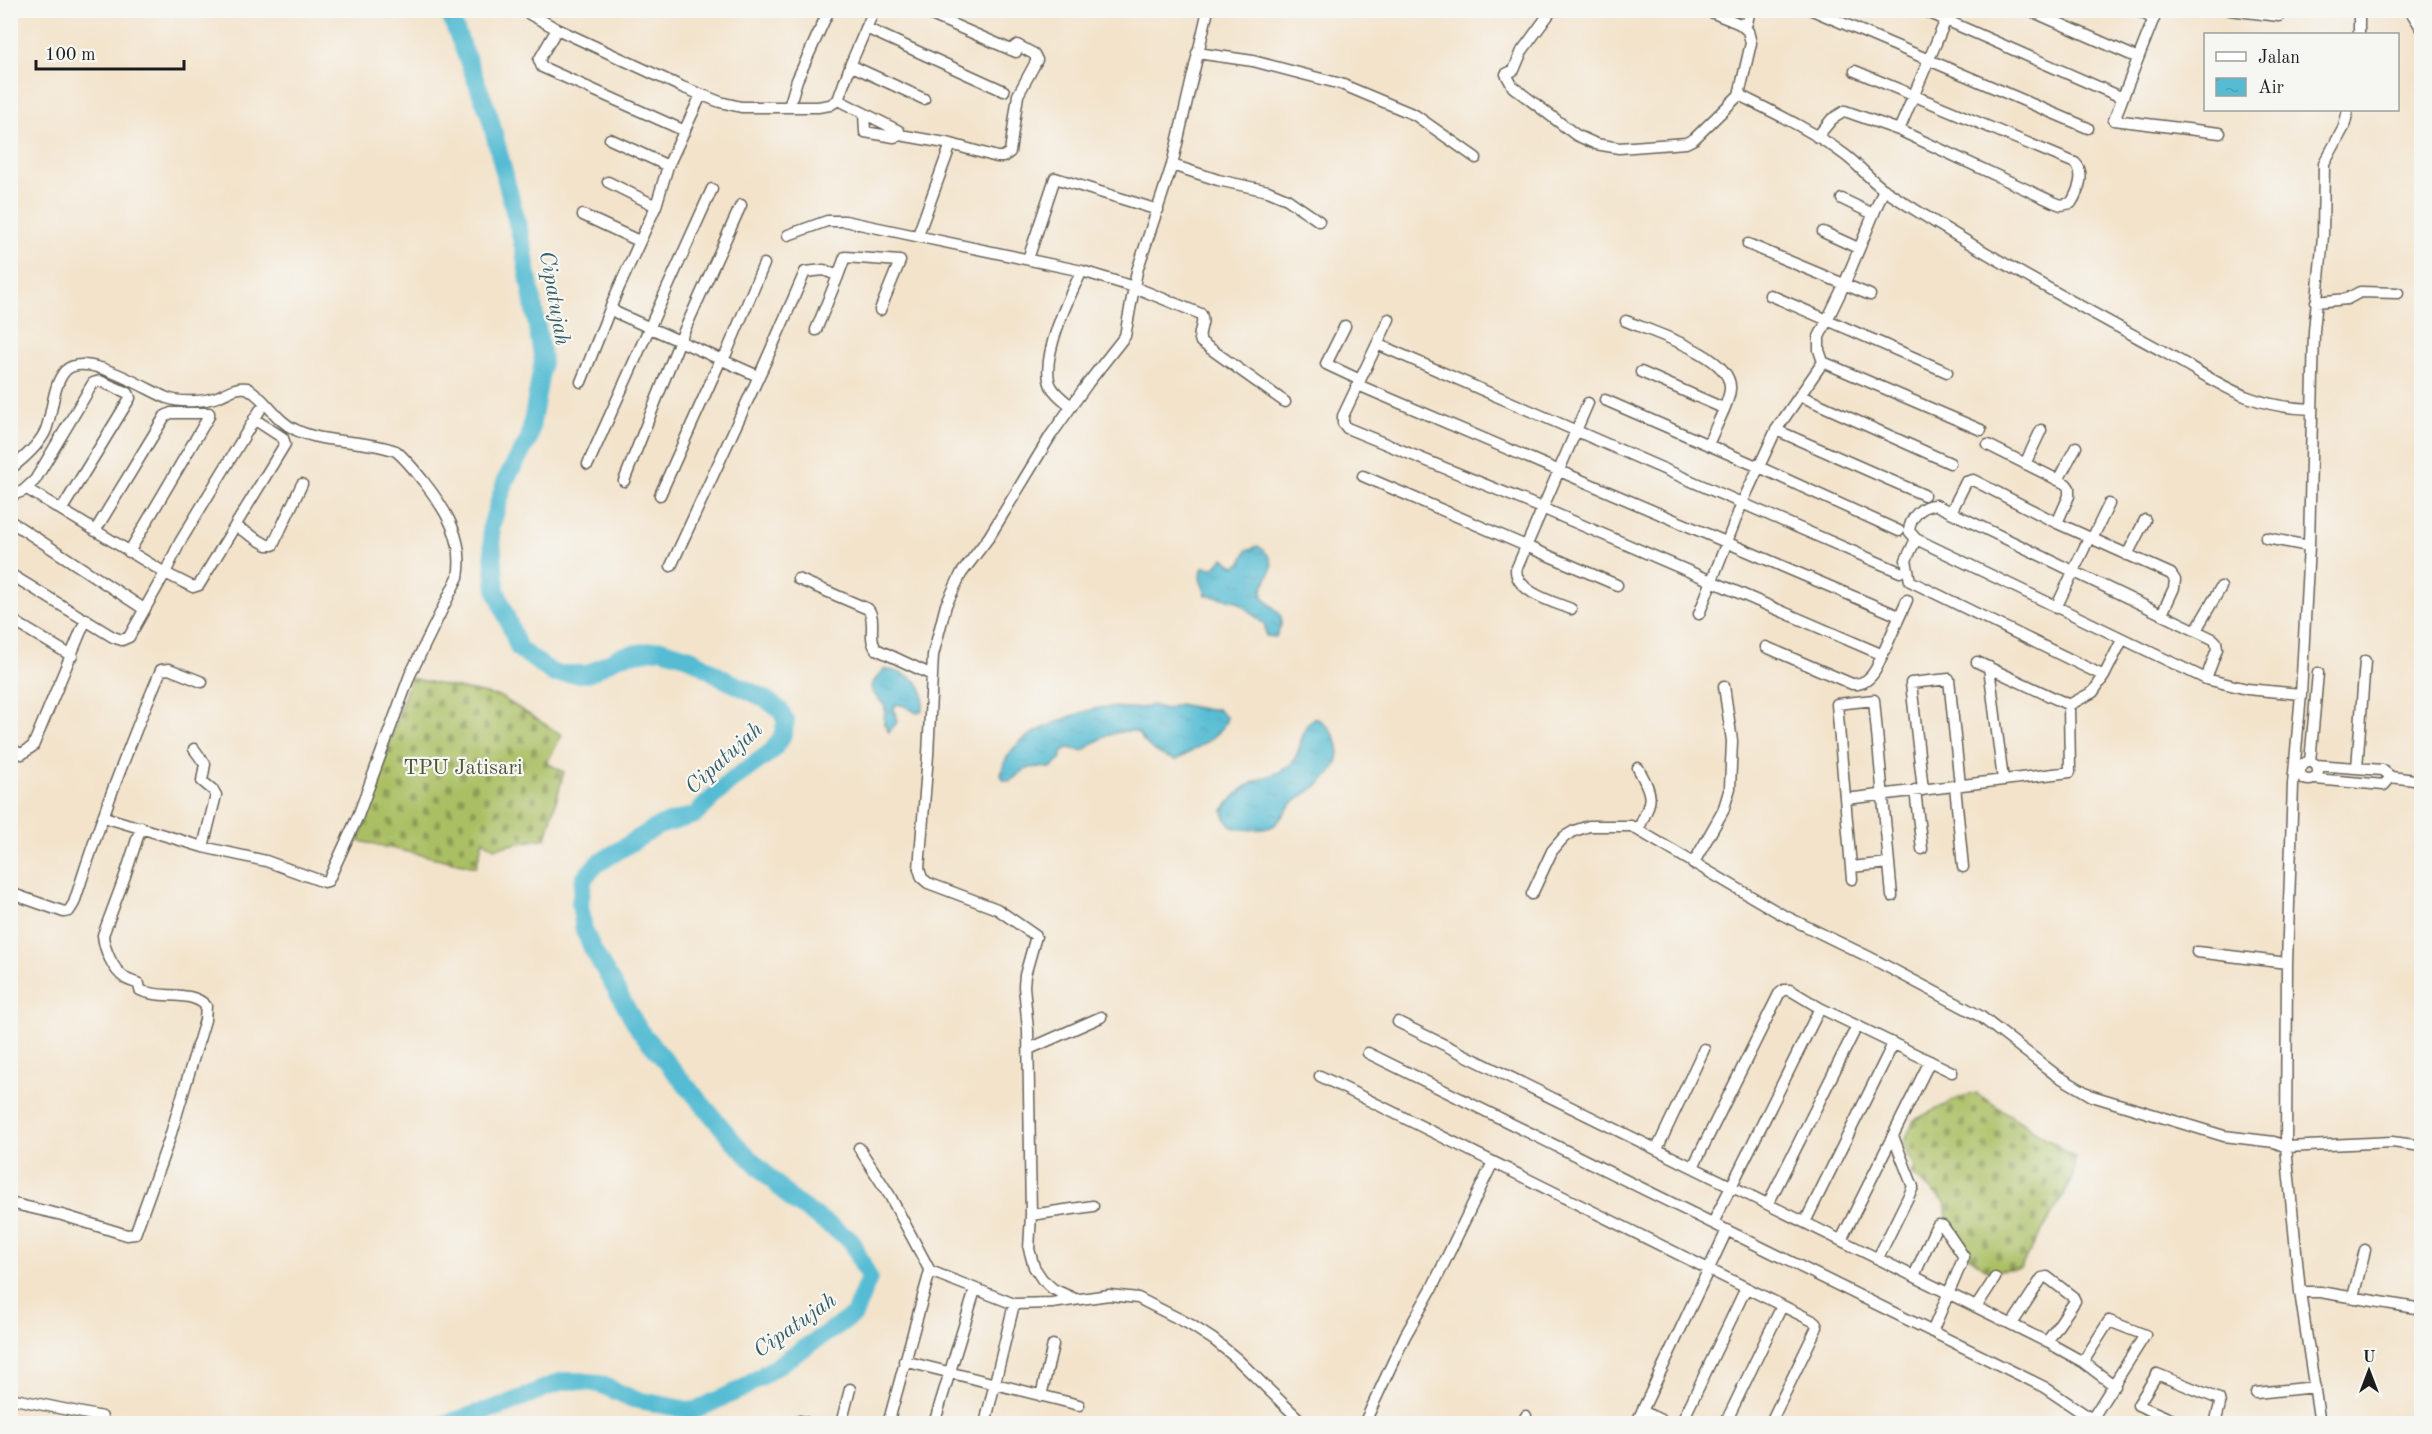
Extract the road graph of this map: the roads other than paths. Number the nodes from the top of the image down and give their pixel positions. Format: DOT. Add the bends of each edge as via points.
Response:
graph roads {
  1 [pos="829,10"];
  2 [pos="874,10"];
  3 [pos="921,10"];
  4 [pos="1208,10"];
  5 [pos="1552,10"];
  6 [pos="1706,10"];
  7 [pos="1750,10"];
  8 [pos="1812,10"];
  9 [pos="1923,10"];
  10 [pos="2029,10"];
  11 [pos="2136,10"];
  12 [pos="2230,10"];
  13 [pos="2359,10"];
  14 [pos="2410,10"];
  15 [pos="526,12"];
  16 [pos="1948,15"];
  17 [pos="2156,15"];
  18 [pos="2279,16"];
  19 [pos="1740,24"];
  20 [pos="866,28"];
  21 [pos="557,29"];
  22 [pos="2421,29"];
  23 [pos="2359,33"];
  24 [pos="1197,53"];
  25 [pos="2138,58"];
  26 [pos="1928,60"];
  27 [pos="850,65"];
  28 [pos="1855,71"];
  29 [pos="1004,91"];
  30 [pos="701,95"];
  31 [pos="1738,95"];
  32 [pos="1913,95"];
  33 [pos="2121,97"];
  34 [pos="924,99"];
  35 [pos="838,100"];
  36 [pos="789,107"];
  37 [pos="2348,111"];
  38 [pos="864,113"];
  39 [pos="2088,128"];
  40 [pos="685,130"];
  41 [pos="1899,130"];
  42 [pos="2220,133"];
  43 [pos="900,135"];
  44 [pos="1817,137"];
  45 [pos="610,139"];
  46 [pos="951,144"];
  47 [pos="1476,158"];
  48 [pos="1172,165"];
  49 [pos="668,166"];
  50 [pos="608,182"];
  51 [pos="712,189"];
  52 [pos="1884,189"];
  53 [pos="1842,199"];
  54 [pos="656,206"];
  55 [pos="741,206"];
  56 [pos="1158,210"];
  57 [pos="1873,214"];
  58 [pos="583,215"];
  59 [pos="1319,221"];
  60 [pos="1823,232"];
  61 [pos="788,235"];
  62 [pos="918,236"];
  63 [pos="639,241"];
  64 [pos="1748,244"];
  65 [pos="1858,248"];
  66 [pos="1028,259"];
  67 [pos="764,264"];
  68 [pos="1082,271"];
  69 [pos="838,276"];
  70 [pos="1844,285"];
  71 [pos="1134,287"];
  72 [pos="2398,293"];
  73 [pos="1770,296"];
  74 [pos="1870,296"];
  75 [pos="2316,302"];
  76 [pos="611,308"];
  77 [pos="880,310"];
  78 [pos="1389,319"];
  79 [pos="1626,321"];
  80 [pos="1827,321"];
  81 [pos="1345,326"];
  82 [pos="648,327"];
  83 [pos="816,330"];
  84 [pos="680,340"];
  85 [pos="1377,344"];
  86 [pos="720,359"];
  87 [pos="1823,362"];
  88 [pos="1641,372"];
  89 [pos="1947,372"];
  90 [pos="758,376"];
  91 [pos="581,382"];
  92 [pos="1359,383"];
  93 [pos="1801,396"];
  94 [pos="1605,400"];
  95 [pos="1285,402"];
  96 [pos="1588,403"];
  97 [pos="1071,406"];
  98 [pos="1724,408"];
  99 [pos="2312,409"];
  100 [pos="1776,430"];
  101 [pos="1981,430"];
  102 [pos="2041,430"];
  103 [pos="1576,431"];
  104 [pos="1708,445"];
  105 [pos="1988,445"];
  106 [pos="2076,447"];
  107 [pos="1950,463"];
  108 [pos="588,464"];
  109 [pos="2025,464"];
  110 [pos="1759,467"];
  111 [pos="10,469"];
  112 [pos="1559,470"];
  113 [pos="1363,476"];
  114 [pos="2058,480"];
  115 [pos="624,481"];
  116 [pos="302,484"];
  117 [pos="27,489"];
  118 [pos="660,495"];
  119 [pos="1924,495"];
  120 [pos="10,496"];
  121 [pos="1742,503"];
  122 [pos="2109,504"];
  123 [pos="1542,508"];
  124 [pos="62,509"];
  125 [pos="1951,512"];
  126 [pos="2145,520"];
  127 [pos="10,521"];
  128 [pos="2057,523"];
  129 [pos="235,526"];
  130 [pos="96,531"];
  131 [pos="1899,531"];
  132 [pos="2091,538"];
  133 [pos="2266,538"];
  134 [pos="1916,539"];
  135 [pos="1727,541"];
  136 [pos="1526,546"];
  137 [pos="2309,546"];
  138 [pos="129,552"];
  139 [pos="2127,555"];
  140 [pos="671,566"];
  141 [pos="2074,571"];
  142 [pos="1900,572"];
  143 [pos="165,573"];
  144 [pos="10,574"];
  145 [pos="798,579"];
  146 [pos="1712,580"];
  147 [pos="1617,585"];
  148 [pos="2221,587"];
  149 [pos="1907,600"];
  150 [pos="2056,608"];
  151 [pos="144,609"];
  152 [pos="1571,609"];
  153 [pos="1699,614"];
  154 [pos="2162,614"];
  155 [pos="1899,616"];
  156 [pos="10,619"];
  157 [pos="86,620"];
  158 [pos="2196,630"];
  159 [pos="2122,640"];
  160 [pos="1766,647"];
  161 [pos="1883,655"];
  162 [pos="72,656"];
  163 [pos="2365,661"];
  164 [pos="1977,662"];
  165 [pos="1989,667"];
  166 [pos="2318,673"];
  167 [pos="932,675"];
  168 [pos="2104,676"];
  169 [pos="2205,679"];
  170 [pos="202,682"];
  171 [pos="1724,686"];
  172 [pos="2301,694"];
  173 [pos="2069,705"];
  174 [pos="10,749"];
  175 [pos="194,749"];
  176 [pos="2295,758"];
  177 [pos="2311,763"];
  178 [pos="1638,768"];
  179 [pos="2357,768"];
  180 [pos="2386,777"];
  181 [pos="2310,779"];
  182 [pos="2003,780"];
  183 [pos="2421,781"];
  184 [pos="2293,784"];
  185 [pos="1957,785"];
  186 [pos="1919,790"];
  187 [pos="1884,794"];
  188 [pos="1846,799"];
  189 [pos="104,817"];
  190 [pos="141,827"];
  191 [pos="1638,830"];
  192 [pos="203,847"];
  193 [pos="1922,849"];
  194 [pos="1889,863"];
  195 [pos="1693,864"];
  196 [pos="1851,867"];
  197 [pos="1963,867"];
  198 [pos="1852,879"];
  199 [pos="10,893"];
  200 [pos="1532,894"];
  201 [pos="1892,896"];
  202 [pos="2197,952"];
  203 [pos="2286,963"];
  204 [pos="1820,1008"];
  205 [pos="1101,1017"];
  206 [pos="1398,1022"];
  207 [pos="1857,1026"];
  208 [pos="1893,1044"];
  209 [pos="1029,1049"];
  210 [pos="1704,1049"];
  211 [pos="1368,1053"];
  212 [pos="1930,1061"];
  213 [pos="1952,1072"];
  214 [pos="1320,1076"];
  215 [pos="1893,1136"];
  216 [pos="2421,1146"];
  217 [pos="2286,1147"];
  218 [pos="859,1148"];
  219 [pos="1657,1149"];
  220 [pos="1493,1162"];
  221 [pos="1694,1167"];
  222 [pos="1732,1186"];
  223 [pos="10,1203"];
  224 [pos="1768,1204"];
  225 [pos="1093,1206"];
  226 [pos="1031,1215"];
  227 [pos="1805,1222"];
  228 [pos="1713,1223"];
  229 [pos="1727,1230"];
  230 [pos="1841,1240"];
  231 [pos="2365,1250"];
  232 [pos="1878,1258"];
  233 [pos="1709,1270"];
  234 [pos="930,1271"];
  235 [pos="1914,1276"];
  236 [pos="1995,1278"];
  237 [pos="1746,1288"];
  238 [pos="975,1290"];
  239 [pos="2300,1292"];
  240 [pos="1949,1293"];
  241 [pos="2353,1297"];
  242 [pos="1075,1299"];
  243 [pos="1014,1304"];
  244 [pos="1782,1306"];
  245 [pos="1976,1307"];
  246 [pos="2421,1309"];
  247 [pos="2012,1324"];
  248 [pos="1932,1332"];
  249 [pos="2047,1342"];
  250 [pos="1053,1345"];
  251 [pos="904,1361"];
  252 [pos="2083,1362"];
  253 [pos="949,1372"];
  254 [pos="996,1384"];
  255 [pos="2115,1386"];
  256 [pos="2315,1387"];
  257 [pos="850,1389"];
  258 [pos="2256,1393"];
  259 [pos="1041,1396"];
  260 [pos="10,1398"];
  261 [pos="1079,1405"];
  262 [pos="1642,1411"];
  263 [pos="102,1417"];
  264 [pos="2095,1421"];
  265 [pos="1727,1423"];
  266 [pos="796,1424"];
  267 [pos="812,1424"];
  268 [pos="841,1424"];
  269 [pos="888,1424"];
  270 [pos="934,1424"];
  271 [pos="985,1424"];
  272 [pos="1304,1424"];
  273 [pos="1364,1424"];
  274 [pos="1636,1424"];
  275 [pos="1669,1424"];
  276 [pos="1681,1424"];
  277 [pos="1770,1424"];
  278 [pos="2182,1424"];
  279 [pos="2215,1424"];
  280 [pos="2320,1424"];
  1 -- 36 [label="street"];
  2 -- 20 [label="street"];
  3 -- 46 [label="street" via="1015,52 1017,45 1035,54 1037,60 1018,95 1010,152 997,157"];
  4 -- 24 [label="street"];
  5 -- 31 [label="street" via="1522,51 1514,70 1506,74 1514,87 1589,142 1618,148 1686,143"];
  6 -- 19 [label="street"];
  7 -- 19 [label="street" via="1747,23"];
  8 -- 26 [label="street"];
  9 -- 16 [label="street"];
  10 -- 25 [label="street"];
  11 -- 17 [label="street"];
  12 -- 18 [label="street"];
  13 -- 23 [label="street"];
  14 -- 22 [label="street"];
  15 -- 21 [label="street"];
  16 -- 26 [label="street"];
  16 -- 33 [label="street"];
  17 -- 25 [label="street"];
  19 -- 31 [label="street" via="1751,40"];
  20 -- 27 [label="street"];
  20 -- 29 [label="street"];
  21 -- 30 [label="street"];
  21 -- 40 [label="street" via="539,60 542,68"];
  24 -- 47 [label="street" via="1253,61 1341,84 1415,115"];
  24 -- 48 [label="street"];
  25 -- 33 [label="street"];
  26 -- 32 [label="street"];
  26 -- 39 [label="street"];
  27 -- 34 [label="street"];
  27 -- 35 [label="street"];
  28 -- 32 [label="street"];
  30 -- 36 [label="street" via="731,105"];
  30 -- 40 [label="street"];
  31 -- 44 [label="street"];
  32 -- 41 [label="street"];
  32 -- 41 [label="street" via="2074,163 2081,174 2074,199 2068,205 2053,202"];
  33 -- 42 [label="street" via="2115,121"];
  35 -- 36 [label="street" via="824,106"];
  35 -- 38 [label="street"];
  37 -- 75 [label="street" via="2344,127 2324,164 2323,236"];
  38 -- 43 [label="street" via="899,130"];
  38 -- 43 [label="street" via="865,132"];
  40 -- 49 [label="street"];
  41 -- 44 [label="street" via="1845,111"];
  43 -- 46 [label="street"];
  44 -- 52 [label="street" via="1846,155"];
  45 -- 49 [label="street"];
  46 -- 62 [label="street"];
  48 -- 56 [label="street"];
  48 -- 59 [label="street" via="1268,191"];
  49 -- 54 [label="street"];
  50 -- 54 [label="street"];
  51 -- 82 [label="street"];
  52 -- 57 [label="street"];
  52 -- 99 [label="street" via="2030,280 2222,387 2260,402"];
  53 -- 57 [label="street"];
  54 -- 63 [label="street"];
  55 -- 84 [label="street"];
  56 -- 66 [label="street" via="1055,178"];
  56 -- 71 [label="street"];
  57 -- 65 [label="street"];
  58 -- 63 [label="street"];
  60 -- 65 [label="street"];
  61 -- 62 [label="street" via="836,220"];
  62 -- 66 [label="street"];
  63 -- 76 [label="street"];
  64 -- 70 [label="street"];
  65 -- 70 [label="street"];
  66 -- 68 [label="street"];
  67 -- 86 [label="street" via="726,354"];
  68 -- 71 [label="street"];
  68 -- 97 [label="street" via="1056,331 1049,376 1051,387"];
  69 -- 77 [label="street" via="845,257 900,261"];
  69 -- 83 [label="street"];
  69 -- 90 [label="street" via="824,270 805,272"];
  70 -- 74 [label="street"];
  70 -- 80 [label="street"];
  71 -- 95 [label="street" via="1201,314 1201,342"];
  71 -- 97 [label="street" via="1123,340"];
  72 -- 75 [label="street" via="2360,292 2352,297"];
  73 -- 80 [label="street"];
  75 -- 99 [label="street"];
  76 -- 82 [label="street"];
  76 -- 91 [label="street"];
  78 -- 85 [label="street"];
  79 -- 98 [label="street" via="1717,363 1730,381"];
  80 -- 87 [label="street" via="1819,337"];
  80 -- 89 [label="street"];
  81 -- 92 [label="street" via="1326,364"];
  82 -- 84 [label="street"];
  82 -- 108 [label="street"];
  84 -- 86 [label="street"];
  84 -- 115 [label="street"];
  85 -- 92 [label="street"];
  85 -- 103 [label="street"];
  86 -- 90 [label="street"];
  86 -- 118 [label="street"];
  87 -- 93 [label="street"];
  87 -- 101 [label="street"];
  88 -- 98 [label="street"];
  90 -- 140 [label="street"];
  92 -- 112 [label="street"];
  92 -- 123 [label="street" via="1343,416 1347,428"];
  93 -- 100 [label="street"];
  93 -- 107 [label="street"];
  94 -- 104 [label="street"];
  96 -- 103 [label="street"];
  97 -- 167 [label="street" via="954,587 937,634"];
  98 -- 104 [label="street"];
  99 -- 137 [label="street"];
  100 -- 110 [label="street"];
  100 -- 119 [label="street"];
  102 -- 109 [label="street"];
  103 -- 112 [label="street"];
  103 -- 121 [label="street"];
  104 -- 110 [label="street"];
  105 -- 109 [label="street"];
  106 -- 114 [label="street"];
  109 -- 114 [label="street"];
  110 -- 121 [label="street"];
  110 -- 131 [label="street"];
  111 -- 192 [label="street" via="44,434 63,374 70,367 85,364 175,400 204,400 234,388 247,388 298,431 396,451 447,513 458,547 458,577 410,675 358,816 328,881 266,861"];
  112 -- 123 [label="street"];
  112 -- 135 [label="street"];
  113 -- 136 [label="street"];
  114 -- 128 [label="street" via="2070,491"];
  116 -- 129 [label="street" via="273,545"];
  117 -- 120 [label="street"];
  117 -- 124 [label="street"];
  117 -- 124 [label="street" via="93,383 100,381 128,393 130,398"];
  121 -- 135 [label="street"];
  121 -- 142 [label="street"];
  122 -- 132 [label="street"];
  123 -- 136 [label="street"];
  123 -- 146 [label="street"];
  124 -- 130 [label="street"];
  125 -- 128 [label="street" via="1966,482 1973,480"];
  125 -- 134 [label="street" via="1936,505 1924,508 1910,523 1909,531"];
  125 -- 141 [label="street"];
  126 -- 139 [label="street"];
  127 -- 151 [label="street"];
  128 -- 132 [label="street"];
  129 -- 143 [label="street" via="197,587"];
  129 -- 143 [label="street" via="285,444 257,415"];
  130 -- 138 [label="street"];
  130 -- 138 [label="street" via="165,416 209,413"];
  132 -- 139 [label="street"];
  132 -- 141 [label="street"];
  133 -- 137 [label="street"];
  134 -- 150 [label="street"];
  134 -- 168 [label="street" via="1906,560 1910,581"];
  135 -- 146 [label="street"];
  135 -- 155 [label="street"];
  136 -- 147 [label="street"];
  136 -- 152 [label="street" via="1516,579 1538,595"];
  137 -- 172 [label="street"];
  138 -- 143 [label="street"];
  139 -- 154 [label="street" via="2174,577 2174,588"];
  141 -- 150 [label="street"];
  141 -- 154 [label="street"];
  143 -- 151 [label="street"];
  144 -- 157 [label="street"];
  145 -- 167 [label="street" via="868,609 876,649"];
  146 -- 153 [label="street"];
  146 -- 161 [label="street"];
  148 -- 158 [label="street"];
  149 -- 155 [label="street"];
  150 -- 159 [label="street"];
  151 -- 157 [label="street" via="129,637 122,640"];
  154 -- 158 [label="street"];
  155 -- 161 [label="street"];
  156 -- 162 [label="street"];
  157 -- 162 [label="street"];
  158 -- 169 [label="street" via="2217,645"];
  159 -- 168 [label="street"];
  159 -- 169 [label="street"];
  160 -- 161 [label="street" via="1857,684 1871,677"];
  162 -- 174 [label="street" via="33,746 22,754"];
  163 -- 179 [label="street"];
  164 -- 165 [label="street"];
  165 -- 173 [label="street"];
  165 -- 182 [label="street"];
  166 -- 177 [label="street"];
  167 -- 209 [label="street" via="919,869 928,883 997,909 1035,935 1024,986"];
  168 -- 173 [label="street" via="2093,692"];
  169 -- 172 [label="street" via="2247,689"];
  170 -- 189 [label="street" via="170,669 161,670"];
  171 -- 195 [label="street" via="1732,741 1730,788 1723,811"];
  172 -- 176 [label="street"];
  173 -- 182 [label="street" via="2070,772"];
  175 -- 192 [label="street" via="205,766 203,783 216,795"];
  176 -- 177 [label="street"];
  176 -- 184 [label="street"];
  177 -- 179 [label="street"];
  177 -- 181 [label="street" via="2318,772"];
  177 -- 181 [label="street" via="2300,770"];
  178 -- 191 [label="street" via="1651,796"];
  179 -- 180 [label="street"];
  180 -- 181 [label="street"];
  180 -- 183 [label="street"];
  181 -- 184 [label="street"];
  182 -- 185 [label="street"];
  184 -- 203 [label="street"];
  185 -- 186 [label="street"];
  185 -- 186 [label="street" via="1949,679 1911,683"];
  185 -- 197 [label="street"];
  186 -- 187 [label="street"];
  186 -- 193 [label="street"];
  187 -- 188 [label="street"];
  187 -- 188 [label="street" via="1874,700 1837,704"];
  187 -- 194 [label="street"];
  188 -- 196 [label="street"];
  189 -- 190 [label="street"];
  189 -- 199 [label="street" via="69,910 64,912"];
  190 -- 192 [label="street"];
  190 -- 223 [label="street" via="103,935 104,944 124,978 139,984 140,990 190,998 206,1006 176,1118 142,1221 135,1234 127,1235"];
  191 -- 195 [label="street"];
  191 -- 200 [label="street" via="1631,826 1599,825 1581,827 1564,837 1552,851"];
  194 -- 196 [label="street"];
  194 -- 201 [label="street"];
  195 -- 217 [label="street" via="1980,1016 2063,1079 2092,1096 2224,1136"];
  196 -- 198 [label="street"];
  202 -- 203 [label="street"];
  203 -- 217 [label="street"];
  204 -- 207 [label="street"];
  204 -- 221 [label="street" via="1790,990 1781,991"];
  204 -- 222 [label="street"];
  205 -- 209 [label="street"];
  206 -- 219 [label="street"];
  207 -- 208 [label="street"];
  207 -- 224 [label="street"];
  208 -- 212 [label="street"];
  208 -- 227 [label="street"];
  209 -- 226 [label="street"];
  210 -- 219 [label="street"];
  211 -- 228 [label="street"];
  212 -- 213 [label="street"];
  212 -- 215 [label="street"];
  214 -- 220 [label="street"];
  215 -- 230 [label="street"];
  215 -- 232 [label="street" via="1913,1187"];
  216 -- 217 [label="street" via="2392,1142"];
  217 -- 239 [label="street"];
  218 -- 234 [label="street"];
  219 -- 221 [label="street"];
  220 -- 233 [label="street"];
  220 -- 273 [label="street"];
  221 -- 222 [label="street"];
  222 -- 224 [label="street"];
  222 -- 228 [label="street"];
  224 -- 227 [label="street"];
  225 -- 226 [label="street"];
  226 -- 242 [label="street" via="1029,1249 1034,1267 1053,1289"];
  227 -- 230 [label="street"];
  228 -- 229 [label="street"];
  229 -- 233 [label="street"];
  229 -- 248 [label="street"];
  230 -- 232 [label="street"];
  231 -- 241 [label="street"];
  232 -- 235 [label="street"];
  233 -- 237 [label="street"];
  233 -- 262 [label="street"];
  234 -- 238 [label="street"];
  234 -- 251 [label="street"];
  235 -- 240 [label="street"];
  235 -- 240 [label="street" via="1935,1229 1942,1226 1964,1257"];
  236 -- 245 [label="street"];
  237 -- 244 [label="street"];
  237 -- 276 [label="street"];
  238 -- 243 [label="street"];
  238 -- 253 [label="street"];
  239 -- 241 [label="street"];
  239 -- 256 [label="street"];
  240 -- 245 [label="street"];
  240 -- 248 [label="street"];
  241 -- 246 [label="street"];
  242 -- 243 [label="street"];
  242 -- 272 [label="street" via="1130,1296 1191,1325 1236,1358"];
  243 -- 254 [label="street"];
  244 -- 265 [label="street"];
  244 -- 277 [label="street" via="1817,1326"];
  245 -- 247 [label="street"];
  247 -- 249 [label="street"];
  247 -- 249 [label="street" via="2042,1278 2047,1277 2075,1301"];
  248 -- 264 [label="street" via="2044,1387"];
  249 -- 252 [label="street"];
  250 -- 259 [label="street"];
  251 -- 253 [label="street"];
  251 -- 269 [label="street"];
  252 -- 255 [label="street"];
  252 -- 255 [label="street" via="2109,1321 2143,1333 2145,1338"];
  253 -- 254 [label="street"];
  253 -- 270 [label="street"];
  254 -- 259 [label="street"];
  254 -- 271 [label="street"];
  255 -- 264 [label="street"];
  256 -- 258 [label="street"];
  256 -- 280 [label="street"];
  257 -- 268 [label="street"];
  259 -- 261 [label="street"];
  260 -- 263 [label="street"];
  262 -- 274 [label="street"];
  262 -- 275 [label="street"];
  266 -- 267 [label="street"];
  278 -- 279 [label="street" via="2138,1405 2157,1374 2219,1399"];
}
